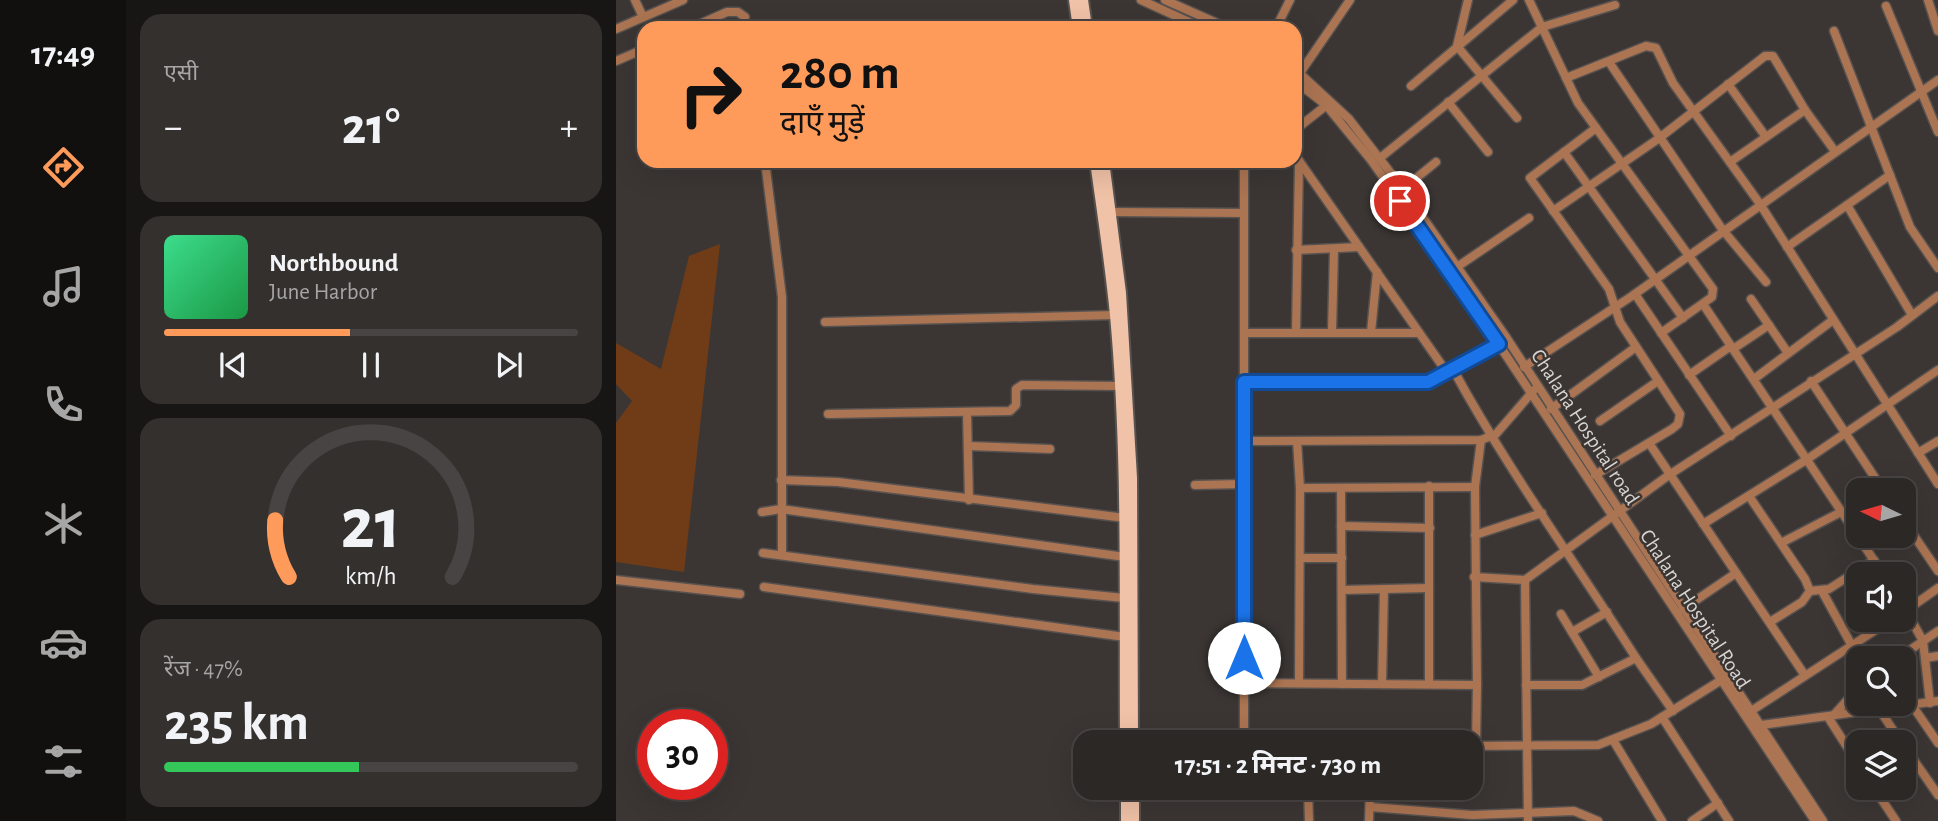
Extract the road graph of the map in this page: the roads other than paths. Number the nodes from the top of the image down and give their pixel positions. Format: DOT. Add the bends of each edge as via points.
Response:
graph roads {
  1 [pos="635,0"];
  2 [pos="1074,0"];
  3 [pos="1083,0"];
  4 [pos="1141,0"];
  5 [pos="1165,0"];
  6 [pos="1192,0"];
  7 [pos="1290,0"];
  8 [pos="1350,0"];
  9 [pos="1467,0"];
  10 [pos="1513,0"];
  11 [pos="1529,0"];
  12 [pos="1928,0"];
  13 [pos="679,1"];
  14 [pos="1615,5"];
  15 [pos="1886,6"];
  16 [pos="1188,9"];
  17 [pos="1935,12"];
  18 [pos="643,17"];
  19 [pos="745,18"];
  20 [pos="707,21"];
  21 [pos="1077,21"];
  22 [pos="1086,21"];
  23 [pos="1187,21"];
  24 [pos="1213,21"];
  25 [pos="1280,21"];
  26 [pos="1542,27"];
  27 [pos="616,29"];
  28 [pos="1834,31"];
  29 [pos="1938,31"];
  30 [pos="1457,46"];
  31 [pos="637,52"];
  32 [pos="616,61"];
  33 [pos="1609,62"];
  34 [pos="1302,66"];
  35 [pos="1481,74"];
  36 [pos="1302,75"];
  37 [pos="1566,78"];
  38 [pos="1938,80"];
  39 [pos="1728,84"];
  40 [pos="1302,86"];
  41 [pos="1411,86"];
  42 [pos="1921,91"];
  43 [pos="1448,102"];
  44 [pos="1329,103"];
  45 [pos="1805,110"];
  46 [pos="1693,111"];
  47 [pos="1517,118"];
  48 [pos="1302,124"];
  49 [pos="1871,127"];
  50 [pos="1596,128"];
  51 [pos="1938,132"];
  52 [pos="1766,137"];
  53 [pos="1658,139"];
  54 [pos="1835,150"];
  55 [pos="1488,152"];
  56 [pos="1564,152"];
  57 [pos="1380,158"];
  58 [pos="1436,162"];
  59 [pos="1730,162"];
  60 [pos="1622,163"];
  61 [pos="1302,165"];
  62 [pos="766,168"];
  63 [pos="1096,168"];
  64 [pos="1105,168"];
  65 [pos="1244,168"];
  66 [pos="1297,168"];
  67 [pos="1890,175"];
  68 [pos="1588,187"];
  69 [pos="1403,189"];
  70 [pos="1760,204"];
  71 [pos="1847,205"];
  72 [pos="1553,211"];
  73 [pos="1110,212"];
  74 [pos="1244,213"];
  75 [pos="1529,218"];
  76 [pos="1722,229"];
  77 [pos="1359,247"];
  78 [pos="1787,247"];
  79 [pos="1296,250"];
  80 [pos="1334,250"];
  81 [pos="1689,254"];
  82 [pos="1457,267"];
  83 [pos="1938,268"];
  84 [pos="1377,272"];
  85 [pos="1654,279"];
  86 [pos="1766,282"];
  87 [pos="1635,293"];
  88 [pos="1938,296"];
  89 [pos="1751,299"];
  90 [pos="1703,304"];
  91 [pos="1615,307"];
  92 [pos="1115,315"];
  93 [pos="1912,315"];
  94 [pos="1683,318"];
  95 [pos="1833,320"];
  96 [pos="825,322"];
  97 [pos="1769,325"];
  98 [pos="1296,332"];
  99 [pos="1332,332"];
  100 [pos="1371,332"];
  101 [pos="1244,333"];
  102 [pos="1419,333"];
  103 [pos="1661,333"];
  104 [pos="1499,344"];
  105 [pos="1636,347"];
  106 [pos="1732,347"];
  107 [pos="1788,353"];
  108 [pos="1854,354"];
  109 [pos="1524,367"];
  110 [pos="1938,370"];
  111 [pos="1451,372"];
  112 [pos="1689,375"];
  113 [pos="1754,379"];
  114 [pos="1658,381"];
  115 [pos="1811,381"];
  116 [pos="1244,382"];
  117 [pos="1119,386"];
  118 [pos="1534,389"];
  119 [pos="1887,405"];
  120 [pos="1773,408"];
  121 [pos="1551,409"];
  122 [pos="967,413"];
  123 [pos="828,414"];
  124 [pos="1600,421"];
  125 [pos="1845,434"];
  126 [pos="1731,436"];
  127 [pos="1485,439"];
  128 [pos="1243,441"];
  129 [pos="1297,441"];
  130 [pos="1938,441"];
  131 [pos="1649,443"];
  132 [pos="968,446"];
  133 [pos="1050,449"];
  134 [pos="1918,453"];
  135 [pos="1806,460"];
  136 [pos="1595,475"];
  137 [pos="1669,475"];
  138 [pos="1875,478"];
  139 [pos="781,480"];
  140 [pos="1243,484"];
  141 [pos="1938,484"];
  142 [pos="1195,485"];
  143 [pos="1429,486"];
  144 [pos="1475,487"];
  145 [pos="1300,488"];
  146 [pos="1341,488"];
  147 [pos="1749,496"];
  148 [pos="969,500"];
  149 [pos="780,509"];
  150 [pos="762,512"];
  151 [pos="1841,512"];
  152 [pos="1542,513"];
  153 [pos="1615,513"];
  154 [pos="1125,519"];
  155 [pos="1703,524"];
  156 [pos="1341,526"];
  157 [pos="1430,527"];
  158 [pos="1475,535"];
  159 [pos="1916,539"];
  160 [pos="1781,543"];
  161 [pos="1568,550"];
  162 [pos="763,553"];
  163 [pos="782,555"];
  164 [pos="1125,557"];
  165 [pos="1300,558"];
  166 [pos="1342,558"];
  167 [pos="1874,560"];
  168 [pos="1938,571"];
  169 [pos="1736,573"];
  170 [pos="1474,577"];
  171 [pos="616,580"];
  172 [pos="1525,580"];
  173 [pos="764,587"];
  174 [pos="1430,588"];
  175 [pos="1938,588"];
  176 [pos="1384,589"];
  177 [pos="1342,590"];
  178 [pos="1810,591"];
  179 [pos="1822,591"];
  180 [pos="740,594"];
  181 [pos="1124,598"];
  182 [pos="1916,603"];
  183 [pos="1683,609"];
  184 [pos="1607,612"];
  185 [pos="1561,614"];
  186 [pos="1770,622"];
  187 [pos="1916,629"];
  188 [pos="1938,631"];
  189 [pos="1572,632"];
  190 [pos="1871,632"];
  191 [pos="1125,637"];
  192 [pos="1923,641"];
  193 [pos="1851,644"];
  194 [pos="1916,646"];
  195 [pos="1938,656"];
  196 [pos="1636,658"];
  197 [pos="1925,658"];
  198 [pos="1804,674"];
  199 [pos="1600,677"];
  200 [pos="1725,678"];
  201 [pos="1244,683"];
  202 [pos="1299,683"];
  203 [pos="1342,684"];
  204 [pos="1382,684"];
  205 [pos="1429,684"];
  206 [pos="1477,685"];
  207 [pos="1526,685"];
  208 [pos="1846,700"];
  209 [pos="1934,702"];
  210 [pos="1916,704"];
  211 [pos="1673,711"];
  212 [pos="1751,711"];
  213 [pos="1916,711"];
  214 [pos="1846,714"];
  215 [pos="1831,716"];
  216 [pos="1662,717"];
  217 [pos="1761,725"];
  218 [pos="1125,730"];
  219 [pos="1133,730"];
  220 [pos="1244,730"];
  221 [pos="1474,730"];
  222 [pos="1613,740"];
  223 [pos="1846,743"];
  224 [pos="1938,743"];
  225 [pos="1483,746"];
  226 [pos="1529,747"];
  227 [pos="1916,763"];
  228 [pos="1938,795"];
  229 [pos="1126,800"];
  230 [pos="1134,800"];
  231 [pos="1308,800"];
  232 [pos="1370,800"];
  233 [pos="1882,800"];
  234 [pos="1718,803"];
  235 [pos="1370,807"];
  236 [pos="1421,811"];
  237 [pos="1472,818"];
  238 [pos="1529,818"];
  239 [pos="1815,819"];
  240 [pos="1126,821"];
  241 [pos="1134,821"];
  242 [pos="1309,821"];
  243 [pos="1369,821"];
  244 [pos="1421,821"];
  245 [pos="1598,821"];
  246 [pos="1662,821"];
  247 [pos="1692,821"];
  248 [pos="1729,821"];
  249 [pos="1896,821"];
  1 -- 18 [label="street"];
  2 -- 21 [label="main road"];
  3 -- 22 [label="main road"];
  4 -- 23 [label="street"];
  5 -- 16 [label="street"];
  6 -- 16 [label="street"];
  7 -- 25 [label="street"];
  8 -- 34 [label="street"];
  9 -- 30 [label="street"];
  10 -- 30 [label="street"];
  11 -- 26 [label="street"];
  12 -- 17 [label="street"];
  13 -- 18 [label="street"];
  14 -- 26 [label="street"];
  15 -- 42 [label="street"];
  16 -- 24 [label="street"];
  17 -- 29 [label="street"];
  18 -- 27 [label="street"];
  19 -- 20 [label="street" via="727,12"];
  26 -- 35 [label="street"];
  26 -- 37 [label="street"];
  28 -- 49 [label="street"];
  30 -- 35 [label="street"];
  30 -- 41 [label="street"];
  31 -- 32 [label="street"];
  33 -- 37 [label="street"];
  33 -- 46 [label="street" via="1654,46"];
  33 -- 53 [label="street"];
  35 -- 43 [label="street"];
  35 -- 47 [label="street"];
  36 -- 44 [label="street, Chalana Hospital road"];
  37 -- 50 [label="street"];
  38 -- 42 [label="street"];
  39 -- 45 [label="street" via="1765,56 1773,56"];
  39 -- 46 [label="street"];
  39 -- 52 [label="street"];
  40 -- 44 [label="street, Chalana Hospital Road"];
  42 -- 49 [label="street"];
  42 -- 51 [label="street"];
  43 -- 55 [label="street"];
  43 -- 57 [label="street"];
  44 -- 48 [label="street"];
  44 -- 57 [label="street, Chalana Hospital road"];
  44 -- 104 [label="street, Chalana Hospital Road"];
  45 -- 52 [label="street"];
  45 -- 54 [label="street"];
  46 -- 53 [label="street"];
  46 -- 59 [label="street"];
  49 -- 54 [label="street"];
  49 -- 67 [label="street"];
  50 -- 56 [label="street"];
  50 -- 60 [label="street"];
  52 -- 59 [label="street"];
  53 -- 60 [label="street"];
  53 -- 76 [label="street"];
  54 -- 70 [label="street"];
  56 -- 68 [label="street"];
  56 -- 72 [label="street" via="1530,178"];
  57 -- 69 [label="street, Chalana Hospital road"];
  58 -- 69 [label="street"];
  59 -- 70 [label="street"];
  60 -- 68 [label="street"];
  60 -- 81 [label="street"];
  61 -- 77 [label="street"];
  62 -- 139 [label="street" via="782,297"];
  63 -- 92 [label="main road"];
  64 -- 73 [label="main road"];
  65 -- 74 [label="street"];
  66 -- 79 [label="street"];
  67 -- 71 [label="street"];
  67 -- 83 [label="street" via="1910,227"];
  68 -- 72 [label="street"];
  68 -- 85 [label="street"];
  69 -- 82 [label="street, Chalana Hospital road"];
  70 -- 76 [label="street"];
  70 -- 78 [label="street"];
  71 -- 78 [label="street"];
  71 -- 93 [label="street"];
  72 -- 91 [label="street" via="1609,289"];
  73 -- 74 [label="street"];
  73 -- 219 [label="main road" via="1121,293 1132,478"];
  74 -- 101 [label="street"];
  75 -- 82 [label="street"];
  76 -- 81 [label="street"];
  76 -- 86 [label="street"];
  77 -- 80 [label="street"];
  77 -- 84 [label="street"];
  78 -- 95 [label="street"];
  79 -- 80 [label="street"];
  79 -- 98 [label="street"];
  80 -- 99 [label="street"];
  81 -- 85 [label="street"];
  81 -- 90 [label="street" via="1713,289 1712,297"];
  82 -- 109 [label="street, Chalana Hospital road"];
  84 -- 100 [label="street"];
  84 -- 102 [label="street"];
  85 -- 87 [label="street"];
  85 -- 94 [label="street"];
  87 -- 91 [label="street"];
  87 -- 103 [label="street"];
  88 -- 93 [label="street"];
  89 -- 97 [label="street"];
  90 -- 94 [label="street"];
  90 -- 106 [label="street"];
  91 -- 105 [label="street"];
  91 -- 109 [label="street"];
  92 -- 96 [label="street"];
  92 -- 117 [label="main road"];
  93 -- 108 [label="street"];
  94 -- 103 [label="street"];
  95 -- 107 [label="street"];
  95 -- 108 [label="street"];
  97 -- 106 [label="street"];
  97 -- 107 [label="street"];
  98 -- 99 [label="street"];
  98 -- 101 [label="street"];
  99 -- 100 [label="street"];
  100 -- 102 [label="street"];
  101 -- 116 [label="street"];
  102 -- 111 [label="street"];
  103 -- 112 [label="street"];
  104 -- 111 [label="street"];
  104 -- 118 [label="street, Chalana Hospital Road"];
  105 -- 114 [label="street"];
  105 -- 121 [label="street"];
  106 -- 112 [label="street"];
  106 -- 113 [label="street"];
  107 -- 113 [label="street"];
  108 -- 115 [label="street"];
  108 -- 119 [label="street"];
  109 -- 118 [label="street, Chalana Hospital road"];
  110 -- 119 [label="street"];
  111 -- 116 [label="street" via="1421,382"];
  111 -- 127 [label="street"];
  112 -- 126 [label="street"];
  113 -- 120 [label="street"];
  114 -- 124 [label="street"];
  114 -- 131 [label="street" via="1680,420"];
  115 -- 120 [label="street"];
  115 -- 125 [label="street"];
  116 -- 128 [label="street"];
  117 -- 122 [label="street" via="1022,385 1016,389 1016,405 1010,411"];
  117 -- 154 [label="main road"];
  118 -- 121 [label="street, Chalana Hospital road"];
  118 -- 127 [label="street"];
  118 -- 153 [label="street, Chalana Hospital Road"];
  119 -- 125 [label="street"];
  119 -- 134 [label="street"];
  120 -- 126 [label="street"];
  120 -- 135 [label="street"];
  121 -- 136 [label="street, Chalana Hospital road"];
  122 -- 123 [label="street"];
  122 -- 132 [label="street"];
  125 -- 135 [label="street"];
  125 -- 138 [label="street"];
  126 -- 137 [label="street"];
  127 -- 129 [label="street"];
  127 -- 144 [label="street"];
  127 -- 152 [label="street"];
  128 -- 129 [label="street"];
  128 -- 140 [label="street"];
  129 -- 145 [label="street"];
  130 -- 134 [label="street"];
  131 -- 136 [label="street"];
  131 -- 137 [label="street"];
  132 -- 133 [label="street"];
  132 -- 148 [label="street"];
  134 -- 141 [label="street"];
  135 -- 147 [label="street"];
  135 -- 151 [label="street"];
  136 -- 153 [label="street, Chalana Hospital road"];
  137 -- 153 [label="street"];
  137 -- 155 [label="street"];
  139 -- 148 [label="street" via="838,482"];
  139 -- 149 [label="street"];
  140 -- 142 [label="street"];
  140 -- 201 [label="street"];
  143 -- 144 [label="street"];
  143 -- 146 [label="street"];
  143 -- 157 [label="street"];
  144 -- 158 [label="street"];
  145 -- 146 [label="street"];
  145 -- 165 [label="street"];
  146 -- 156 [label="street"];
  147 -- 155 [label="street"];
  147 -- 160 [label="street"];
  148 -- 154 [label="street"];
  149 -- 150 [label="street"];
  149 -- 163 [label="street"];
  149 -- 164 [label="street"];
  151 -- 160 [label="street"];
  151 -- 167 [label="street"];
  152 -- 158 [label="street"];
  152 -- 161 [label="street"];
  153 -- 161 [label="street"];
  153 -- 183 [label="street, Chalana Hospital road"];
  153 -- 200 [label="street, Chalana Hospital Road"];
  154 -- 164 [label="main road"];
  155 -- 169 [label="street"];
  156 -- 157 [label="street"];
  156 -- 166 [label="street"];
  157 -- 174 [label="street"];
  158 -- 170 [label="street"];
  159 -- 168 [label="street"];
  160 -- 178 [label="street"];
  161 -- 172 [label="street"];
  161 -- 184 [label="street"];
  162 -- 163 [label="street"];
  163 -- 181 [label="street"];
  164 -- 181 [label="main road"];
  165 -- 166 [label="street"];
  165 -- 202 [label="street"];
  166 -- 177 [label="street"];
  167 -- 179 [label="street"];
  169 -- 183 [label="street"];
  169 -- 186 [label="street"];
  170 -- 172 [label="street"];
  170 -- 206 [label="street"];
  171 -- 180 [label="street"];
  172 -- 207 [label="street"];
  173 -- 191 [label="street"];
  174 -- 176 [label="street"];
  174 -- 205 [label="street"];
  175 -- 182 [label="street"];
  176 -- 177 [label="street"];
  176 -- 204 [label="street"];
  177 -- 203 [label="street"];
  178 -- 179 [label="street"];
  178 -- 186 [label="street" via="1802,602"];
  179 -- 193 [label="street"];
  181 -- 191 [label="main road"];
  183 -- 200 [label="street, Chalana Hospital road"];
  184 -- 189 [label="street"];
  184 -- 196 [label="street"];
  185 -- 189 [label="street"];
  186 -- 198 [label="street"];
  187 -- 192 [label="street"];
  188 -- 192 [label="street"];
  189 -- 199 [label="street"];
  190 -- 193 [label="street"];
  191 -- 218 [label="main road"];
  192 -- 194 [label="street"];
  192 -- 197 [label="street"];
  193 -- 198 [label="street"];
  195 -- 197 [label="street"];
  196 -- 199 [label="street"];
  196 -- 211 [label="street"];
  197 -- 209 [label="street"];
  198 -- 212 [label="street"];
  199 -- 207 [label="street" via="1567,687"];
  200 -- 211 [label="street"];
  200 -- 212 [label="street, Chalana Hospital road"];
  200 -- 239 [label="street, Chalana Hospital Road"];
  201 -- 202 [label="street"];
  201 -- 220 [label="street"];
  202 -- 203 [label="street"];
  203 -- 204 [label="street"];
  204 -- 205 [label="street"];
  205 -- 206 [label="street"];
  206 -- 221 [label="street"];
  207 -- 226 [label="street"];
  208 -- 215 [label="street"];
  209 -- 210 [label="street"];
  211 -- 216 [label="street"];
  212 -- 217 [label="street, Chalana Hospital road"];
  213 -- 224 [label="street"];
  214 -- 215 [label="street"];
  215 -- 217 [label="street"];
  215 -- 223 [label="street"];
  216 -- 222 [label="street"];
  216 -- 234 [label="street"];
  217 -- 239 [label="street, Chalana Hospital road"];
  222 -- 226 [label="street" via="1581,747"];
  222 -- 246 [label="street"];
  225 -- 226 [label="street"];
  226 -- 238 [label="street"];
  227 -- 228 [label="street"];
  229 -- 240 [label="main road"];
  230 -- 241 [label="main road"];
  231 -- 242 [label="street"];
  232 -- 235 [label="street"];
  233 -- 249 [label="street"];
  234 -- 247 [label="street"];
  234 -- 248 [label="street"];
  235 -- 236 [label="street"];
  235 -- 243 [label="street"];
  236 -- 237 [label="street"];
  236 -- 244 [label="street"];
  237 -- 238 [label="street"];
  238 -- 245 [label="street" via="1574,811"];
}
